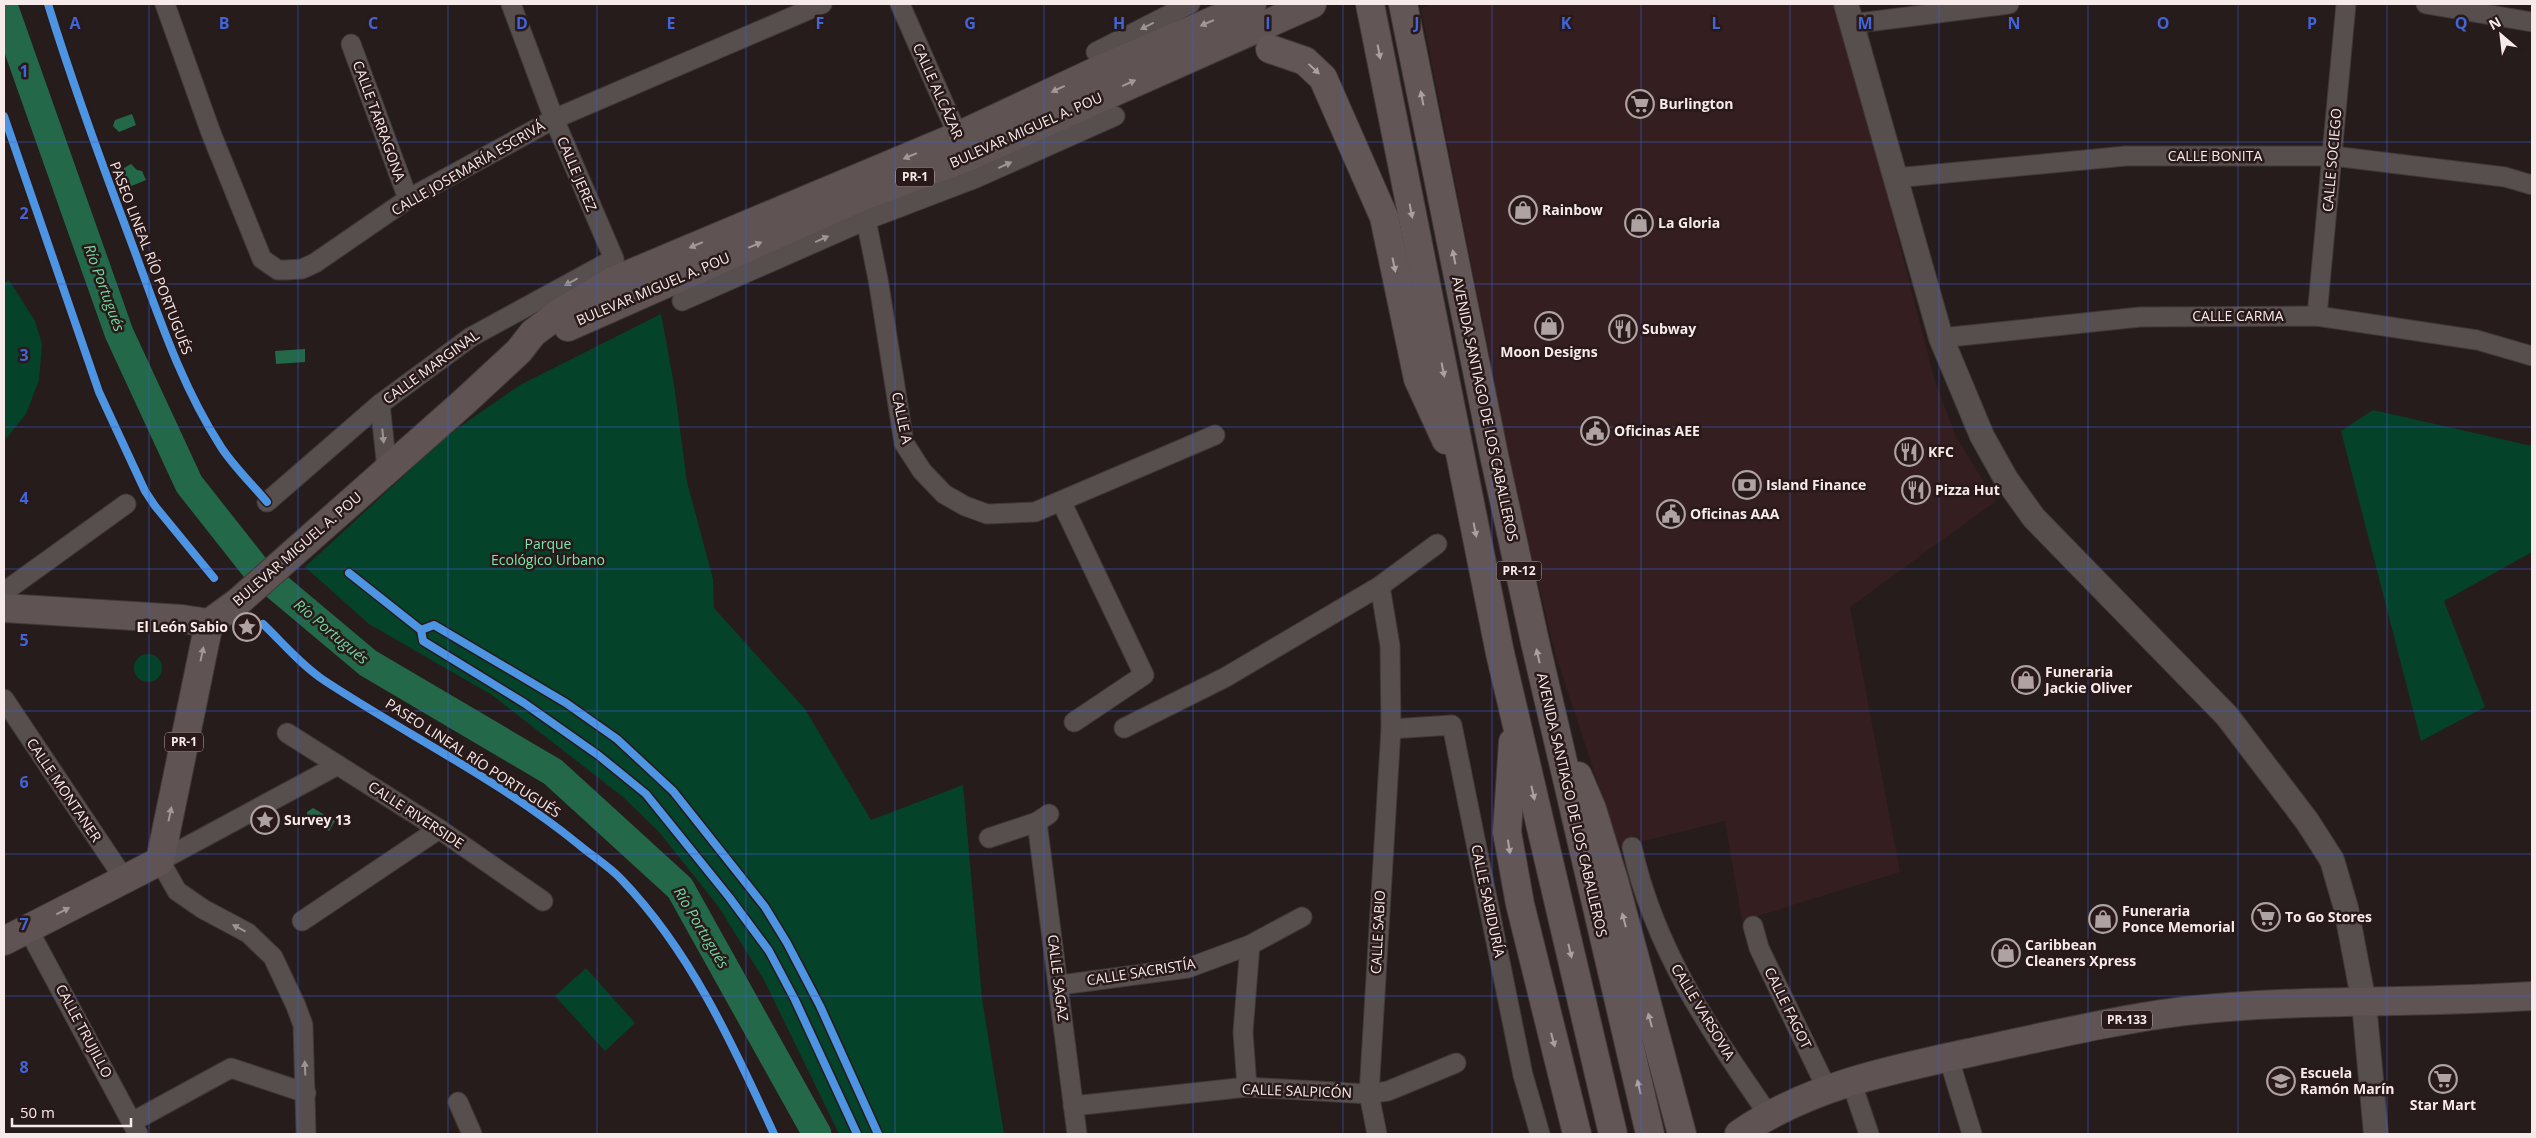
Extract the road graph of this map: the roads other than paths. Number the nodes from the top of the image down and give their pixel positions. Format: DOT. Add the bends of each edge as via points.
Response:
graph roads {
  1 [pos="165,4"];
  2 [pos="511,4"];
  3 [pos="822,4"];
  4 [pos="900,4"];
  5 [pos="1190,4"];
  6 [pos="1252,4"];
  7 [pos="1312,4"];
  8 [pos="1370,4"];
  9 [pos="1403,4"];
  10 [pos="2010,4"];
  11 [pos="2346,4"];
  12 [pos="2426,4"];
  13 [pos="1848,14"];
  14 [pos="2532,22"];
  15 [pos="351,44"];
  16 [pos="1270,49"];
  17 [pos="1096,52"];
  18 [pos="1115,116"];
  19 [pos="554,119"];
  20 [pos="2333,156"];
  21 [pos="967,157"];
  22 [pos="1895,178"];
  23 [pos="2532,185"];
  24 [pos="408,199"];
  25 [pos="866,220"];
  26 [pos="614,259"];
  27 [pos="682,301"];
  28 [pos="2317,316"];
  29 [pos="1941,338"];
  30 [pos="2532,356"];
  31 [pos="380,404"];
  32 [pos="1215,435"];
  33 [pos="387,469"];
  34 [pos="1466,482"];
  35 [pos="1061,501"];
  36 [pos="267,502"];
  37 [pos="126,504"];
  38 [pos="1437,544"];
  39 [pos="1380,586"];
  40 [pos="4,592"];
  41 [pos="4,608"];
  42 [pos="209,623"];
  43 [pos="4,699"];
  44 [pos="1548,703"];
  45 [pos="1514,711"];
  46 [pos="1074,722"];
  47 [pos="1124,728"];
  48 [pos="1391,729"];
  49 [pos="287,733"];
  50 [pos="338,765"];
  51 [pos="439,829"];
  52 [pos="989,838"];
  53 [pos="1632,847"];
  54 [pos="160,861"];
  55 [pos="125,880"];
  56 [pos="543,901"];
  57 [pos="1302,917"];
  58 [pos="302,921"];
  59 [pos="1753,926"];
  60 [pos="16,935"];
  61 [pos="1250,945"];
  62 [pos="1060,985"];
  63 [pos="2532,996"];
  64 [pos="2364,1004"];
  65 [pos="1951,1056"];
  66 [pos="1456,1063"];
  67 [pos="1839,1085"];
  68 [pos="1247,1087"];
  69 [pos="306,1092"];
  70 [pos="1369,1094"];
  71 [pos="458,1102"];
  72 [pos="1073,1106"];
  73 [pos="1768,1114"];
  74 [pos="135,1128"];
  75 [pos="306,1134"];
  76 [pos="472,1134"];
  77 [pos="1077,1134"];
  78 [pos="1377,1134"];
  79 [pos="1540,1134"];
  80 [pos="1577,1134"];
  81 [pos="1613,1134"];
  82 [pos="1650,1134"];
  83 [pos="1682,1134"];
  84 [pos="1739,1134"];
  85 [pos="1869,1134"];
  86 [pos="1972,1134"];
  87 [pos="2376,1134"];
  1 -- 24 [label="street, CALLE JOSEMARÍA ESCRIVÁ" via="235,197 266,264 278,270 302,269"];
  2 -- 19 [label="street, CALLE JEREZ"];
  3 -- 19 [label="street, CALLE JOSEMARÍA ESCRIVÁ"];
  4 -- 21 [label="street, CALLE ALCÁZAR"];
  5 -- 17 [label="street, one-way"];
  6 -- 21 [label="main road, BULEVAR MIGUEL A. POU / PR-1, one-way" via="1103,68"];
  21 -- 7 [label="main road, BULEVAR MIGUEL A. POU / PR-1, one-way"];
  8 -- 34 [label="highway, PR-12, one-way"];
  44 -- 9 [label="highway, AVENIDA SANTIAGO DE LOS CABALLEROS / PR-12, one-way"];
  10 -- 13 [label="street"];
  11 -- 20 [label="street, CALLE SOCIEGO"];
  12 -- 14 [label="street"];
  13 -- 22 [label="street"];
  15 -- 24 [label="street, CALLE TARRAGONA"];
  16 -- 34 [label="highway, one-way" via="1305,61 1323,78 1384,217 1418,379"];
  21 -- 18 [label="street, one-way"];
  19 -- 24 [label="street, CALLE JOSEMARÍA ESCRIVÁ"];
  19 -- 26 [label="street, CALLE JEREZ"];
  20 -- 22 [label="street, CALLE BONITA" via="2126,156"];
  20 -- 23 [label="street, CALLE BONITA" via="2505,177"];
  20 -- 28 [label="street, CALLE SOCIEGO"];
  21 -- 25 [label="street"];
  21 -- 33 [label="main road, BULEVAR MIGUEL A. POU / PR-1" via="859,198 588,317 519,351"];
  22 -- 29 [label="street"];
  27 -- 25 [label="street, one-way"];
  25 -- 35 [label="street, CALLE A" via="904,444 922,471 944,494 987,514 1035,512"];
  26 -- 31 [label="street, CALLE MARGINAL, one-way" via="471,337"];
  28 -- 29 [label="street, CALLE CARMA" via="2140,317"];
  28 -- 30 [label="street, CALLE CARMA" via="2477,340"];
  29 -- 64 [label="street" via="1982,436 2025,506 2226,716 2332,860 2346,908"];
  31 -- 33 [label="street, one-way"];
  31 -- 36 [label="street, CALLE MARGINAL"];
  32 -- 35 [label="street, CALLE A"];
  33 -- 42 [label="main road, BULEVAR MIGUEL A. POU / PR-1" via="238,602"];
  34 -- 45 [label="highway, PR-12, one-way"];
  35 -- 46 [label="street" via="1144,675"];
  37 -- 40 [label="street"];
  38 -- 39 [label="street"];
  39 -- 47 [label="street" via="1226,677"];
  39 -- 48 [label="street, CALLE SABIO" via="1390,646"];
  41 -- 42 [label="main road"];
  54 -- 42 [label="main road, PR-1, one-way"];
  43 -- 55 [label="street, CALLE MONTANER"];
  82 -- 44 [label="highway, AVENIDA SANTIAGO DE LOS CABALLEROS / PR-12, one-way"];
  83 -- 44 [label="highway, one-way" via="1592,809"];
  45 -- 80 [label="highway, one-way" via="1507,832 1520,904"];
  45 -- 81 [label="highway, PR-12, one-way"];
  48 -- 70 [label="street, CALLE SABIO"];
  48 -- 79 [label="street, CALLE SABIDURÍA" via="1452,726 1523,1075"];
  49 -- 50 [label="street, CALLE RIVERSIDE"];
  50 -- 51 [label="street, CALLE RIVERSIDE"];
  50 -- 54 [label="street"];
  51 -- 56 [label="street, CALLE RIVERSIDE"];
  51 -- 58 [label="street"];
  52 -- 62 [label="street, CALLE SAGAZ" via="1043,818"];
  53 -- 73 [label="street, CALLE VARSOVIA" via="1640,885 1675,967 1696,1006"];
  54 -- 55 [label="main road"];
  69 -- 54 [label="street, one-way" via="303,1025 273,957 248,933 177,891"];
  60 -- 55 [label="main road, one-way"];
  57 -- 61 [label="street, CALLE SACRISTÍA"];
  59 -- 67 [label="street, CALLE FAGOT" via="1759,948"];
  60 -- 74 [label="street, CALLE TRUJILLO"];
  61 -- 62 [label="street, CALLE SACRISTÍA" via="1188,968"];
  61 -- 68 [label="street" via="1243,1032"];
  62 -- 72 [label="street, CALLE SAGAZ"];
  63 -- 64 [label="main road, PR-133"];
  64 -- 65 [label="main road, PR-133" via="2275,1004 2185,1011 2119,1021"];
  64 -- 87 [label="street"];
  65 -- 67 [label="main road, PR-133"];
  65 -- 86 [label="street"];
  66 -- 70 [label="street, CALLE SALPICÓN" via="1388,1091"];
  67 -- 73 [label="main road, PR-133"];
  67 -- 85 [label="street, CALLE FAGOT"];
  68 -- 70 [label="street, CALLE SALPICÓN"];
  68 -- 72 [label="street, CALLE SALPICÓN"];
  69 -- 74 [label="street" via="231,1068"];
  69 -- 75 [label="street"];
  70 -- 78 [label="street, CALLE SABIO"];
  71 -- 76 [label="street"];
  72 -- 77 [label="street, CALLE SAGAZ"];
  73 -- 84 [label="main road, PR-133"];
}
